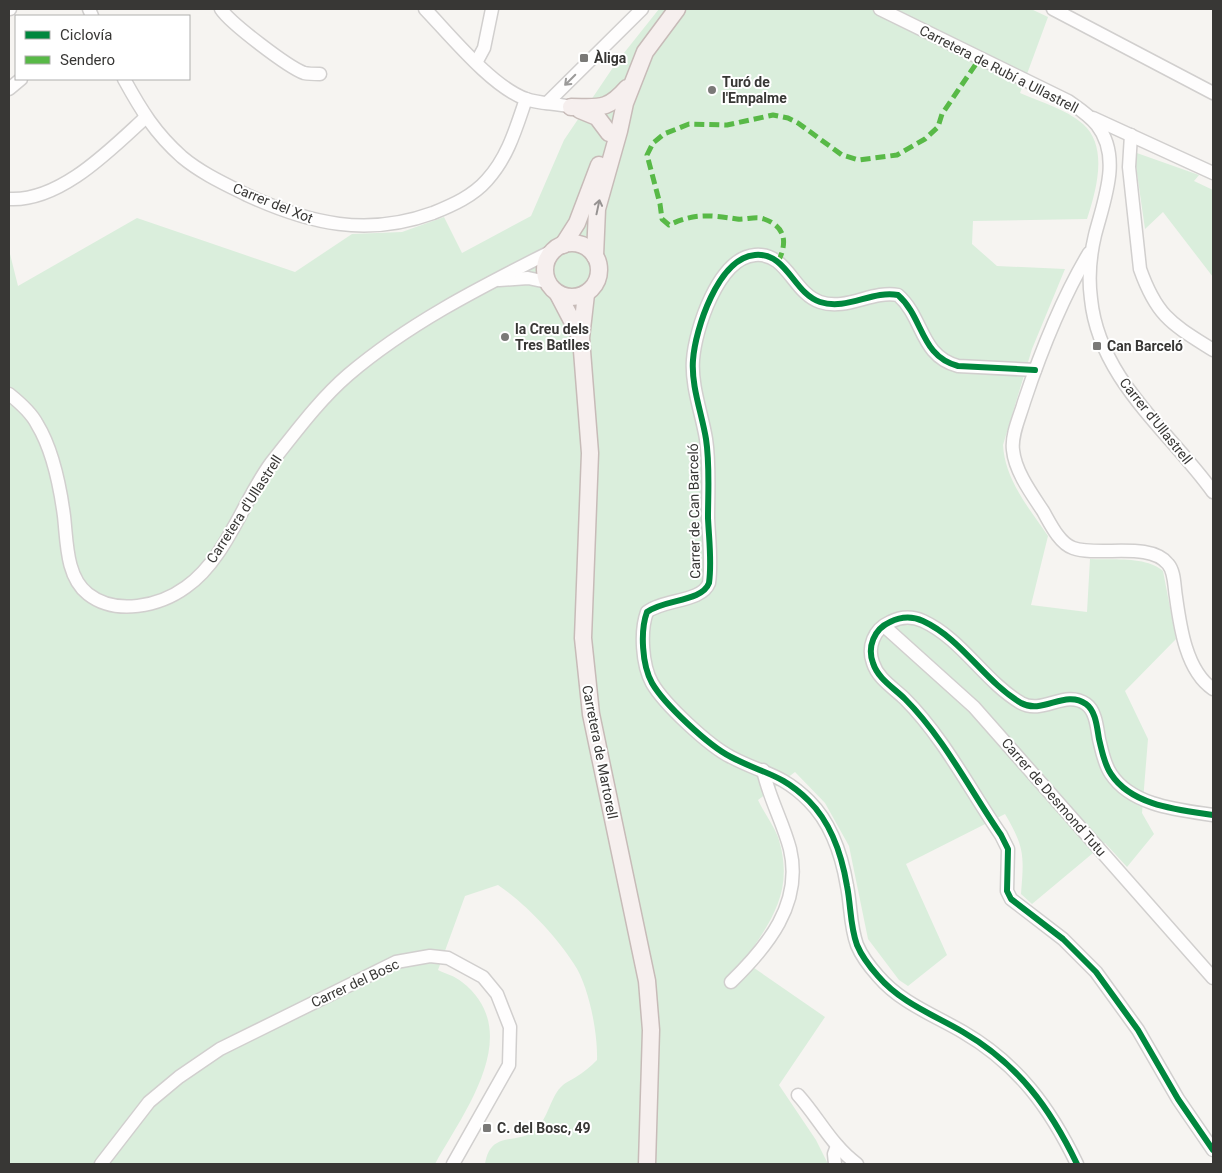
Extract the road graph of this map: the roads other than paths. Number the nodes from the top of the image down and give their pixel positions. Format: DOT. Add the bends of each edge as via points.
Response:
graph roads {
  1 [pos="221,9"];
  2 [pos="425,9"];
  3 [pos="492,9"];
  4 [pos="642,9"];
  5 [pos="677,9"];
  6 [pos="880,9"];
  7 [pos="1053,9"];
  8 [pos="476,61"];
  9 [pos="320,74"];
  10 [pos="20,80"];
  11 [pos="125,80"];
  12 [pos="632,83"];
  13 [pos="9,90"];
  14 [pos="1213,93"];
  15 [pos="526,99"];
  16 [pos="547,103"];
  17 [pos="625,103"];
  18 [pos="571,107"];
  19 [pos="1090,117"];
  20 [pos="145,118"];
  21 [pos="609,133"];
  22 [pos="1131,135"];
  23 [pos="1213,173"];
  24 [pos="9,199"];
  25 [pos="1093,247"];
  26 [pos="558,248"];
  27 [pos="595,256"];
  28 [pos="485,284"];
  29 [pos="552,288"];
  30 [pos="586,294"];
  31 [pos="582,338"];
  32 [pos="1213,350"];
  33 [pos="1035,370"];
  34 [pos="9,394"];
  35 [pos="1213,492"];
  36 [pos="884,626"];
  37 [pos="1213,688"];
  38 [pos="763,770"];
  39 [pos="1213,815"];
  40 [pos="1213,978"];
  41 [pos="731,982"];
  42 [pos="798,1094"];
  43 [pos="837,1146"];
  44 [pos="1213,1150"];
  45 [pos="101,1164"];
  46 [pos="454,1164"];
  47 [pos="647,1164"];
  48 [pos="835,1164"];
  49 [pos="857,1164"];
  50 [pos="1077,1164"];
  1 -- 9 [label="street" via="244,32 276,55 304,73"];
  2 -- 8 [label="street"];
  3 -- 8 [label="street" via="484,48"];
  4 -- 16 [label="street, one-way"];
  5 -- 12 [label="main road, Carretera de Martorell" via="645,52"];
  6 -- 19 [label="street, Carretera de Rubí a Ullastrell" via="1068,101"];
  7 -- 14 [label="street"];
  8 -- 15 [label="street" via="499,83"];
  10 -- 13 [label="street"];
  11 -- 20 [label="street, Carrer del Xot"];
  12 -- 17 [label="main road, Carretera de Martorell"];
  12 -- 18 [label="main road" via="618,100 609,105 600,108"];
  15 -- 16 [label="street"];
  15 -- 20 [label="street, Carrer del Xot" via="499,166 467,198 414,220 371,225 341,225 300,217 233,188 182,157"];
  16 -- 18 [label="street"];
  17 -- 21 [label="main road, Carretera de Martorell"];
  27 -- 17 [label="main road, Carretera de Martorell, one-way" via="597,209"];
  18 -- 21 [label="main road" via="597,117"];
  19 -- 22 [label="street"];
  19 -- 25 [label="street, Carrer d'Ullastrell" via="1107,144 1110,167"];
  20 -- 24 [label="street" via="98,160 57,187 35,196"];
  21 -- 26 [label="main road, Carretera de Martorell" via="584,206 572,232"];
  22 -- 23 [label="street"];
  22 -- 32 [label="street" via="1129,168 1140,269 1154,303 1172,324"];
  25 -- 33 [label="street" via="1062,303"];
  25 -- 35 [label="street, Carrer d'Ullastrell" via="1091,301 1095,323 1107,352 1129,391"];
  26 -- 27 [label="main road" via="581,244"];
  26 -- 28 [label="street, Carretera d'Ullastrell"];
  26 -- 29 [label="main road, Carretera de Martorell" via="545,268"];
  27 -- 30 [label="main road, Carretera de Martorell" via="599,267 598,280"];
  28 -- 29 [label="street, Carretera d'Ullastrell" via="528,278"];
  28 -- 34 [label="street, Carretera d'Ullastrell" via="407,332 348,376 314,409 269,466 207,566 189,586 175,595 146,604 116,606 94,598 80,585 69,559 61,499 38,424"];
  29 -- 30 [label="main road" via="569,298"];
  29 -- 31 [label="main road, Carretera de Martorell"];
  30 -- 31 [label="main road, Carretera de Martorell"];
  31 -- 47 [label="main road, Carretera de Martorell" via="590,452 584,600 586,677 646,982 651,1030"];
  33 -- 37 [label="street" via="1013,448 1018,467 1032,493 1051,525 1069,546 1083,551 1149,553 1168,563 1188,649 1201,680"];
  33 -- 38 [label="street, Carrer de Can Barceló" via="946,363 931,349 910,308 898,295 840,304 821,302 806,294 782,265 765,255 745,258 720,280 701,318 692,359 706,441 709,583 700,594 663,604 648,612 644,625 645,659 650,681 693,728 730,757"];
  36 -- 39 [label="street" via="908,617 931,626 1022,703 1039,706 1072,698 1085,703 1096,721 1105,763 1123,787 1174,810"];
  36 -- 40 [label="street, Carrer de Desmond Tutu" via="974,706"];
  36 -- 44 [label="street" via="871,646 874,666 930,726 1001,834 1008,849 1008,891 1011,899 1063,939 1096,972 1138,1030 1178,1099"];
  38 -- 41 [label="street" via="790,850 790,891 772,937 762,952"];
  38 -- 50 [label="street, Carrer de Can Barceló" via="794,786 829,828 843,865 857,945 870,966 901,997 972,1038 1027,1083 1056,1121"];
  42 -- 43 [label="street"];
  43 -- 48 [label="street"];
  43 -- 49 [label="street"];
  45 -- 46 [label="street, Carrer del Bosc" via="149,1102 220,1049 396,962 430,956 448,958 483,977 497,994 510,1027 509,1064"];
}
